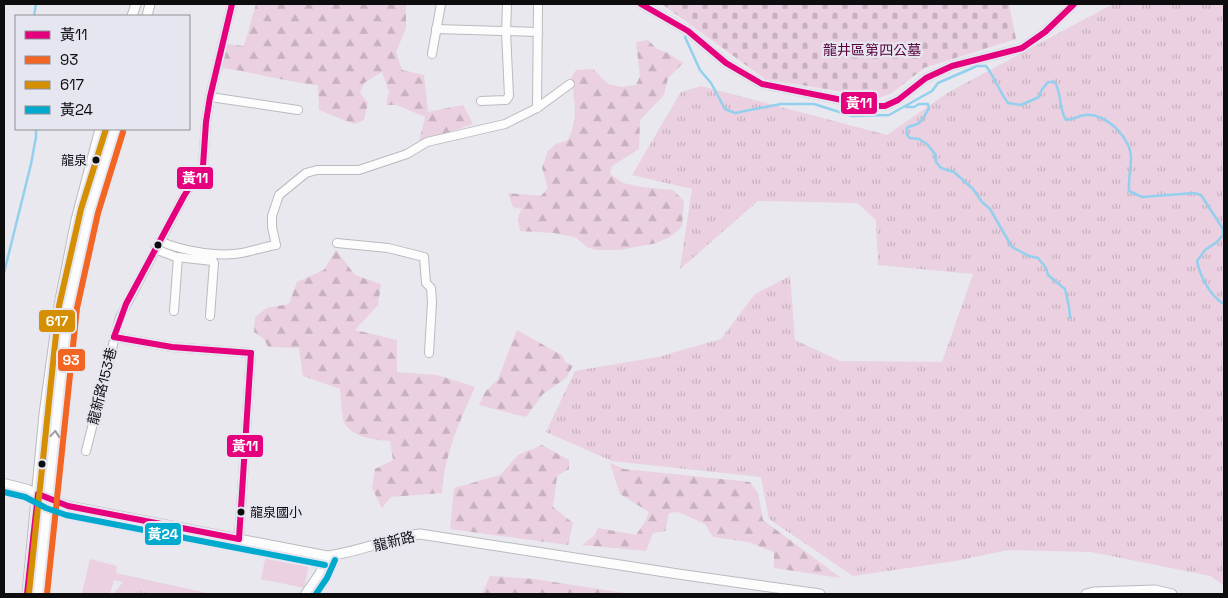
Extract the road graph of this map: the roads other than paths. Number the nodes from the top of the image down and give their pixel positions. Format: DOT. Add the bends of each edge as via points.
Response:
graph roads {
  1 [pos="232,4"];
  2 [pos="441,4"];
  3 [pos="507,4"];
  4 [pos="538,4"];
  5 [pos="641,4"];
  6 [pos="1074,4"];
  7 [pos="436,29"];
  8 [pos="506,32"];
  9 [pos="538,32"];
  10 [pos="432,54"];
  11 [pos="570,84"];
  12 [pos="210,97"];
  13 [pos="481,101"];
  14 [pos="537,108"];
  15 [pos="298,110"];
  16 [pos="100,130"];
  17 [pos="115,130"];
  18 [pos="160,241"];
  19 [pos="337,243"];
  20 [pos="155,249"];
  21 [pos="178,257"];
  22 [pos="64,301"];
  23 [pos="174,310"];
  24 [pos="210,316"];
  25 [pos="114,337"];
  26 [pos="429,353"];
  27 [pos="86,451"];
  28 [pos="4,483"];
  29 [pos="38,494"];
  30 [pos="49,500"];
  31 [pos="239,539"];
  32 [pos="327,556"];
  33 [pos="28,594"];
  34 [pos="38,594"];
  35 [pos="305,594"];
  36 [pos="820,594"];
  37 [pos="1086,594"];
  38 [pos="1172,594"];
  1 -- 12 [label="street"];
  2 -- 7 [label="street"];
  3 -- 8 [label="street"];
  4 -- 9 [label="street"];
  5 -- 6 [label="street" via="688,31 726,63 762,84 872,106 886,106 926,78 952,66 1022,48 1045,32"];
  7 -- 8 [label="street"];
  7 -- 10 [label="street"];
  8 -- 9 [label="street"];
  8 -- 13 [label="street" via="509,96 506,100"];
  9 -- 14 [label="street"];
  11 -- 14 [label="street"];
  12 -- 15 [label="street"];
  12 -- 18 [label="street, 龍新路153巷" via="204,166"];
  14 -- 18 [label="street" via="505,124 427,142 407,154 359,170 306,173 279,195 272,216 276,245 234,254 205,252"];
  16 -- 22 [label="street" via="76,220"];
  17 -- 22 [label="street"];
  18 -- 20 [label="street, 龍新路153巷"];
  19 -- 26 [label="street" via="388,248 424,257 426,283 432,302"];
  20 -- 21 [label="street"];
  20 -- 25 [label="street, 龍新路153巷" via="126,304"];
  21 -- 23 [label="street"];
  21 -- 24 [label="street" via="213,261"];
  22 -- 29 [label="street" via="44,414"];
  30 -- 22 [label="street, one-way"];
  25 -- 27 [label="street, 龍新路153巷"];
  25 -- 31 [label="street" via="172,347 252,353"];
  28 -- 29 [label="street, 龍新路"];
  29 -- 30 [label="street, 龍新路"];
  29 -- 33 [label="street"];
  30 -- 31 [label="street, 龍新路"];
  30 -- 34 [label="street"];
  31 -- 32 [label="street, 龍新路"];
  32 -- 35 [label="street"];
  32 -- 36 [label="street, 龍新路" via="357,551 399,536 420,534"];
  37 -- 38 [label="street" via="1155,590"];
}
